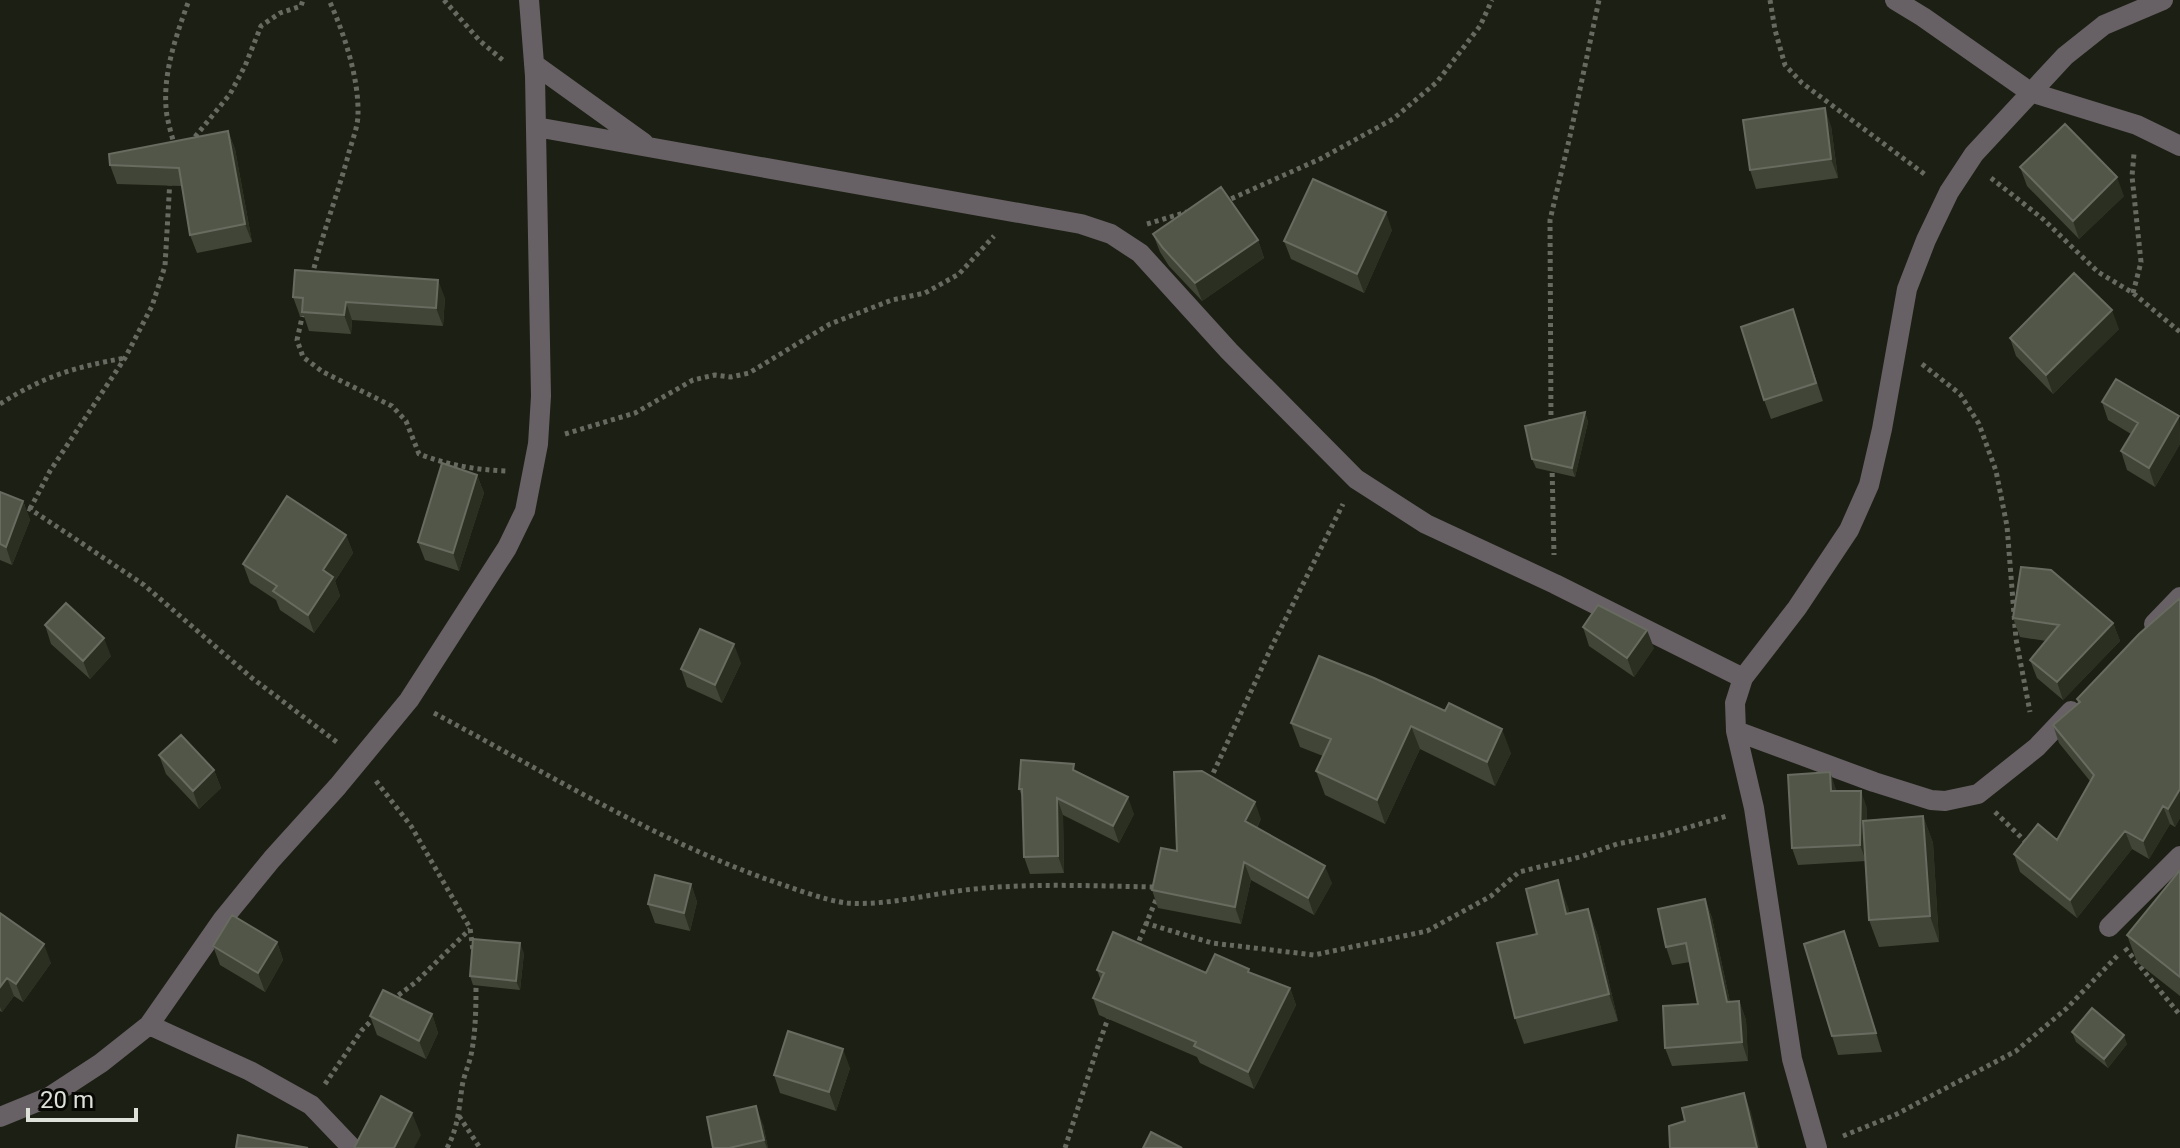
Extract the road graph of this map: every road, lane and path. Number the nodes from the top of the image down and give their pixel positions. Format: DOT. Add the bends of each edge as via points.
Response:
graph roads {
  1 [pos="189,0"];
  2 [pos="329,0"];
  3 [pos="444,0"];
  4 [pos="529,0"];
  5 [pos="1492,0"];
  6 [pos="1599,0"];
  7 [pos="1770,0"];
  8 [pos="1895,0"];
  9 [pos="2163,0"];
  10 [pos="301,2"];
  11 [pos="534,70"];
  12 [pos="2030,92"];
  13 [pos="2137,125"];
  14 [pos="536,127"];
  15 [pos="2180,146"];
  16 [pos="187,147"];
  17 [pos="650,147"];
  18 [pos="1974,154"];
  19 [pos="177,158"];
  20 [pos="173,170"];
  21 [pos="1949,192"];
  22 [pos="1215,205"];
  23 [pos="1200,209"];
  24 [pos="1016,213"];
  25 [pos="1111,234"];
  26 [pos="310,287"];
  27 [pos="2133,293"];
  28 [pos="306,303"];
  29 [pos="2180,332"];
  30 [pos="1899,336"];
  31 [pos="125,358"];
  32 [pos="0,404"];
  33 [pos="1552,431"];
  34 [pos="538,444"];
  35 [pos="1552,462"];
  36 [pos="533,473"];
  37 [pos="1356,479"];
  38 [pos="15,504"];
  39 [pos="30,509"];
  40 [pos="1555,584"];
  41 [pos="2180,597"];
  42 [pos="2136,643"];
  43 [pos="1743,678"];
  44 [pos="409,700"];
  45 [pos="2081,701"];
  46 [pos="1736,731"];
  47 [pos="2037,747"];
  48 [pos="359,759"];
  49 [pos="1207,788"];
  50 [pos="1978,794"];
  51 [pos="1754,808"];
  52 [pos="2032,849"];
  53 [pos="2180,856"];
  54 [pos="1145,923"];
  55 [pos="2109,927"];
  56 [pos="470,928"];
  57 [pos="2125,948"];
  58 [pos="1134,951"];
  59 [pos="473,953"];
  60 [pos="476,979"];
  61 [pos="388,1004"];
  62 [pos="1113,1007"];
  63 [pos="379,1013"];
  64 [pos="2180,1015"];
  65 [pos="149,1025"];
  66 [pos="311,1105"];
  67 [pos="459,1116"];
  68 [pos="0,1117"];
  69 [pos="352,1148"];
  70 [pos="447,1148"];
  71 [pos="480,1148"];
  72 [pos="1065,1148"];
  73 [pos="1817,1148"];
  1 -- 19 [label="path" via="166,83"];
  2 -- 26 [label="path" via="350,62 358,118"];
  3 -- 11 [label="path" via="503,61"];
  4 -- 11 [label="street"];
  5 -- 22 [label="path" via="1480,26 1437,82 1393,119 1320,159"];
  6 -- 33 [label="path" via="1550,220"];
  7 -- 21 [label="path" via="1785,65"];
  8 -- 12 [label="street"];
  9 -- 12 [label="street" via="2104,25"];
  10 -- 16 [label="path" via="261,26 230,94"];
  11 -- 14 [label="street"];
  11 -- 17 [label="street"];
  12 -- 13 [label="street"];
  12 -- 18 [label="street"];
  13 -- 15 [label="street"];
  13 -- 27 [label="path" via="2132,176 2141,262"];
  14 -- 17 [label="street"];
  14 -- 34 [label="street"];
  17 -- 24 [label="street"];
  18 -- 21 [label="street"];
  18 -- 27 [label="path" via="1989,176 2098,272"];
  20 -- 31 [label="path" via="165,266 152,306"];
  21 -- 30 [label="street" via="1907,289"];
  23 -- 25 [label="path"];
  24 -- 25 [label="street"];
  24 -- 34 [label="path" via="959,274 925,293 830,324 749,373 693,380 635,413"];
  25 -- 37 [label="street" via="1140,253"];
  27 -- 29 [label="path"];
  28 -- 36 [label="path" via="297,340 303,357 392,406 406,421 419,454 480,470"];
  30 -- 43 [label="street" via="1869,485 1849,530"];
  30 -- 47 [label="path" via="1911,354 1960,394 1979,424 1996,471 2007,526 2016,639"];
  31 -- 32 [label="path" via="50,376"];
  31 -- 39 [label="path"];
  34 -- 36 [label="street"];
  35 -- 40 [label="path"];
  36 -- 44 [label="street" via="525,511 507,548"];
  37 -- 40 [label="street" via="1426,524"];
  37 -- 49 [label="path"];
  38 -- 39 [label="path"];
  39 -- 48 [label="path" via="144,585 252,678"];
  40 -- 43 [label="street"];
  41 -- 42 [label="street"];
  43 -- 46 [label="street" via="1735,703"];
  44 -- 48 [label="street"];
  44 -- 54 [label="path" via="652,829 789,887 845,903 1021,885 1161,887"];
  45 -- 47 [label="street"];
  46 -- 50 [label="street" via="1931,800"];
  46 -- 51 [label="street"];
  47 -- 50 [label="street"];
  48 -- 56 [label="path" via="411,826"];
  48 -- 65 [label="street" via="223,919"];
  50 -- 52 [label="path"];
  51 -- 54 [label="path" via="1519,872 1491,896 1427,931 1314,955 1212,943"];
  51 -- 73 [label="street" via="1792,1059"];
  53 -- 55 [label="street"];
  54 -- 58 [label="path"];
  55 -- 57 [label="path"];
  56 -- 59 [label="path"];
  56 -- 61 [label="path"];
  57 -- 64 [label="path"];
  57 -- 73 [label="path" via="2016,1051 1895,1115"];
  60 -- 67 [label="path" via="472,1053"];
  62 -- 72 [label="path"];
  63 -- 66 [label="path"];
  65 -- 66 [label="street"];
  65 -- 68 [label="street" via="49,1097"];
  66 -- 69 [label="street"];
  67 -- 70 [label="path"];
  67 -- 71 [label="path"];
}
